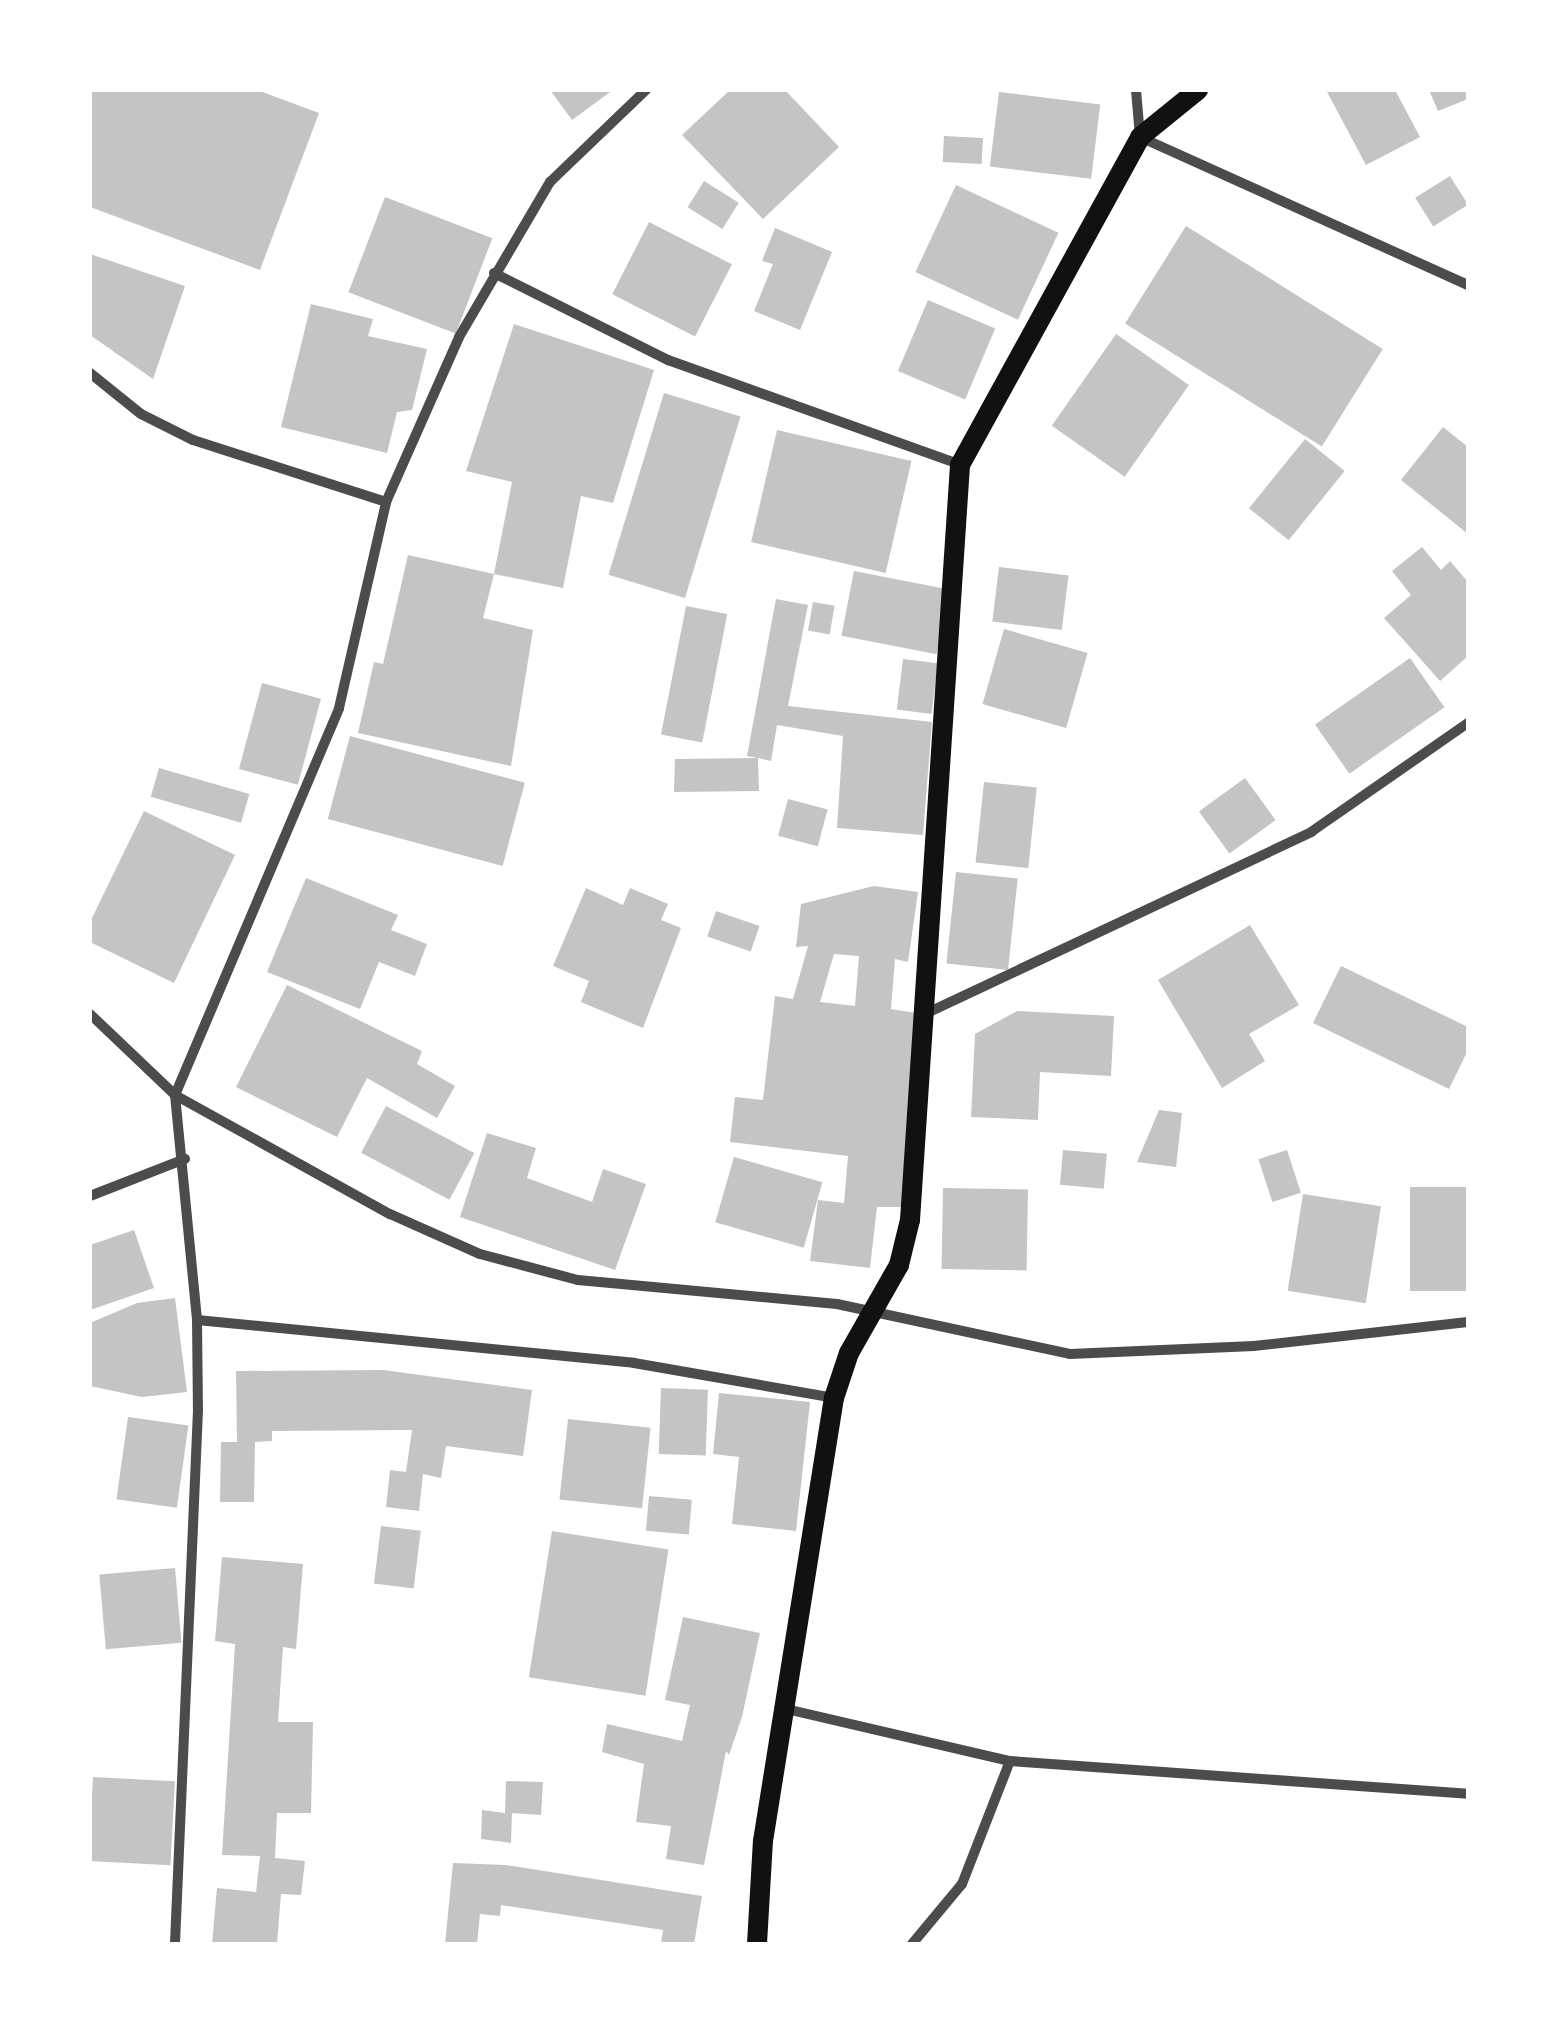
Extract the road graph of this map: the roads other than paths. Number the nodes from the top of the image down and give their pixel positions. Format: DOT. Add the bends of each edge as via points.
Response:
graph roads {
  1 [pos="646,90"];
  2 [pos="1136,90"];
  3 [pos="1198,90"];
  4 [pos="1140,137"];
  5 [pos="494,273"];
  6 [pos="1468,286"];
  7 [pos="90,374"];
  8 [pos="960,465"];
  9 [pos="386,502"];
  10 [pos="1468,726"];
  11 [pos="927,1013"];
  12 [pos="90,1014"];
  13 [pos="175,1095"];
  14 [pos="185,1159"];
  15 [pos="90,1196"];
  16 [pos="875,1312"];
  17 [pos="197,1320"];
  18 [pos="1468,1322"];
  19 [pos="834,1398"];
  20 [pos="782,1708"];
  21 [pos="1010,1761"];
  22 [pos="1468,1794"];
  23 [pos="175,1944"];
  24 [pos="757,1944"];
  25 [pos="912,1944"];
  1 -- 5 [label="street" via="550,182"];
  2 -- 4 [label="street"];
  3 -- 4 [label="main road"];
  4 -- 6 [label="street"];
  4 -- 8 [label="main road"];
  5 -- 8 [label="street" via="668,360"];
  5 -- 9 [label="street"];
  7 -- 9 [label="street" via="140,414 193,440"];
  8 -- 11 [label="main road"];
  9 -- 13 [label="street" via="339,708"];
  10 -- 11 [label="street" via="1312,832"];
  11 -- 16 [label="main road" via="910,1220 899,1265"];
  12 -- 13 [label="street"];
  13 -- 14 [label="street"];
  13 -- 16 [label="street" via="390,1214 480,1254 578,1280"];
  14 -- 15 [label="street"];
  14 -- 17 [label="street"];
  16 -- 18 [label="street" via="1070,1354 1254,1346"];
  16 -- 19 [label="main road" via="849,1353"];
  17 -- 19 [label="street" via="634,1363"];
  17 -- 23 [label="street" via="197,1511"];
  19 -- 20 [label="main road"];
  20 -- 21 [label="street"];
  20 -- 24 [label="main road"];
  21 -- 22 [label="street"];
  21 -- 25 [label="street" via="962,1884"];
}
